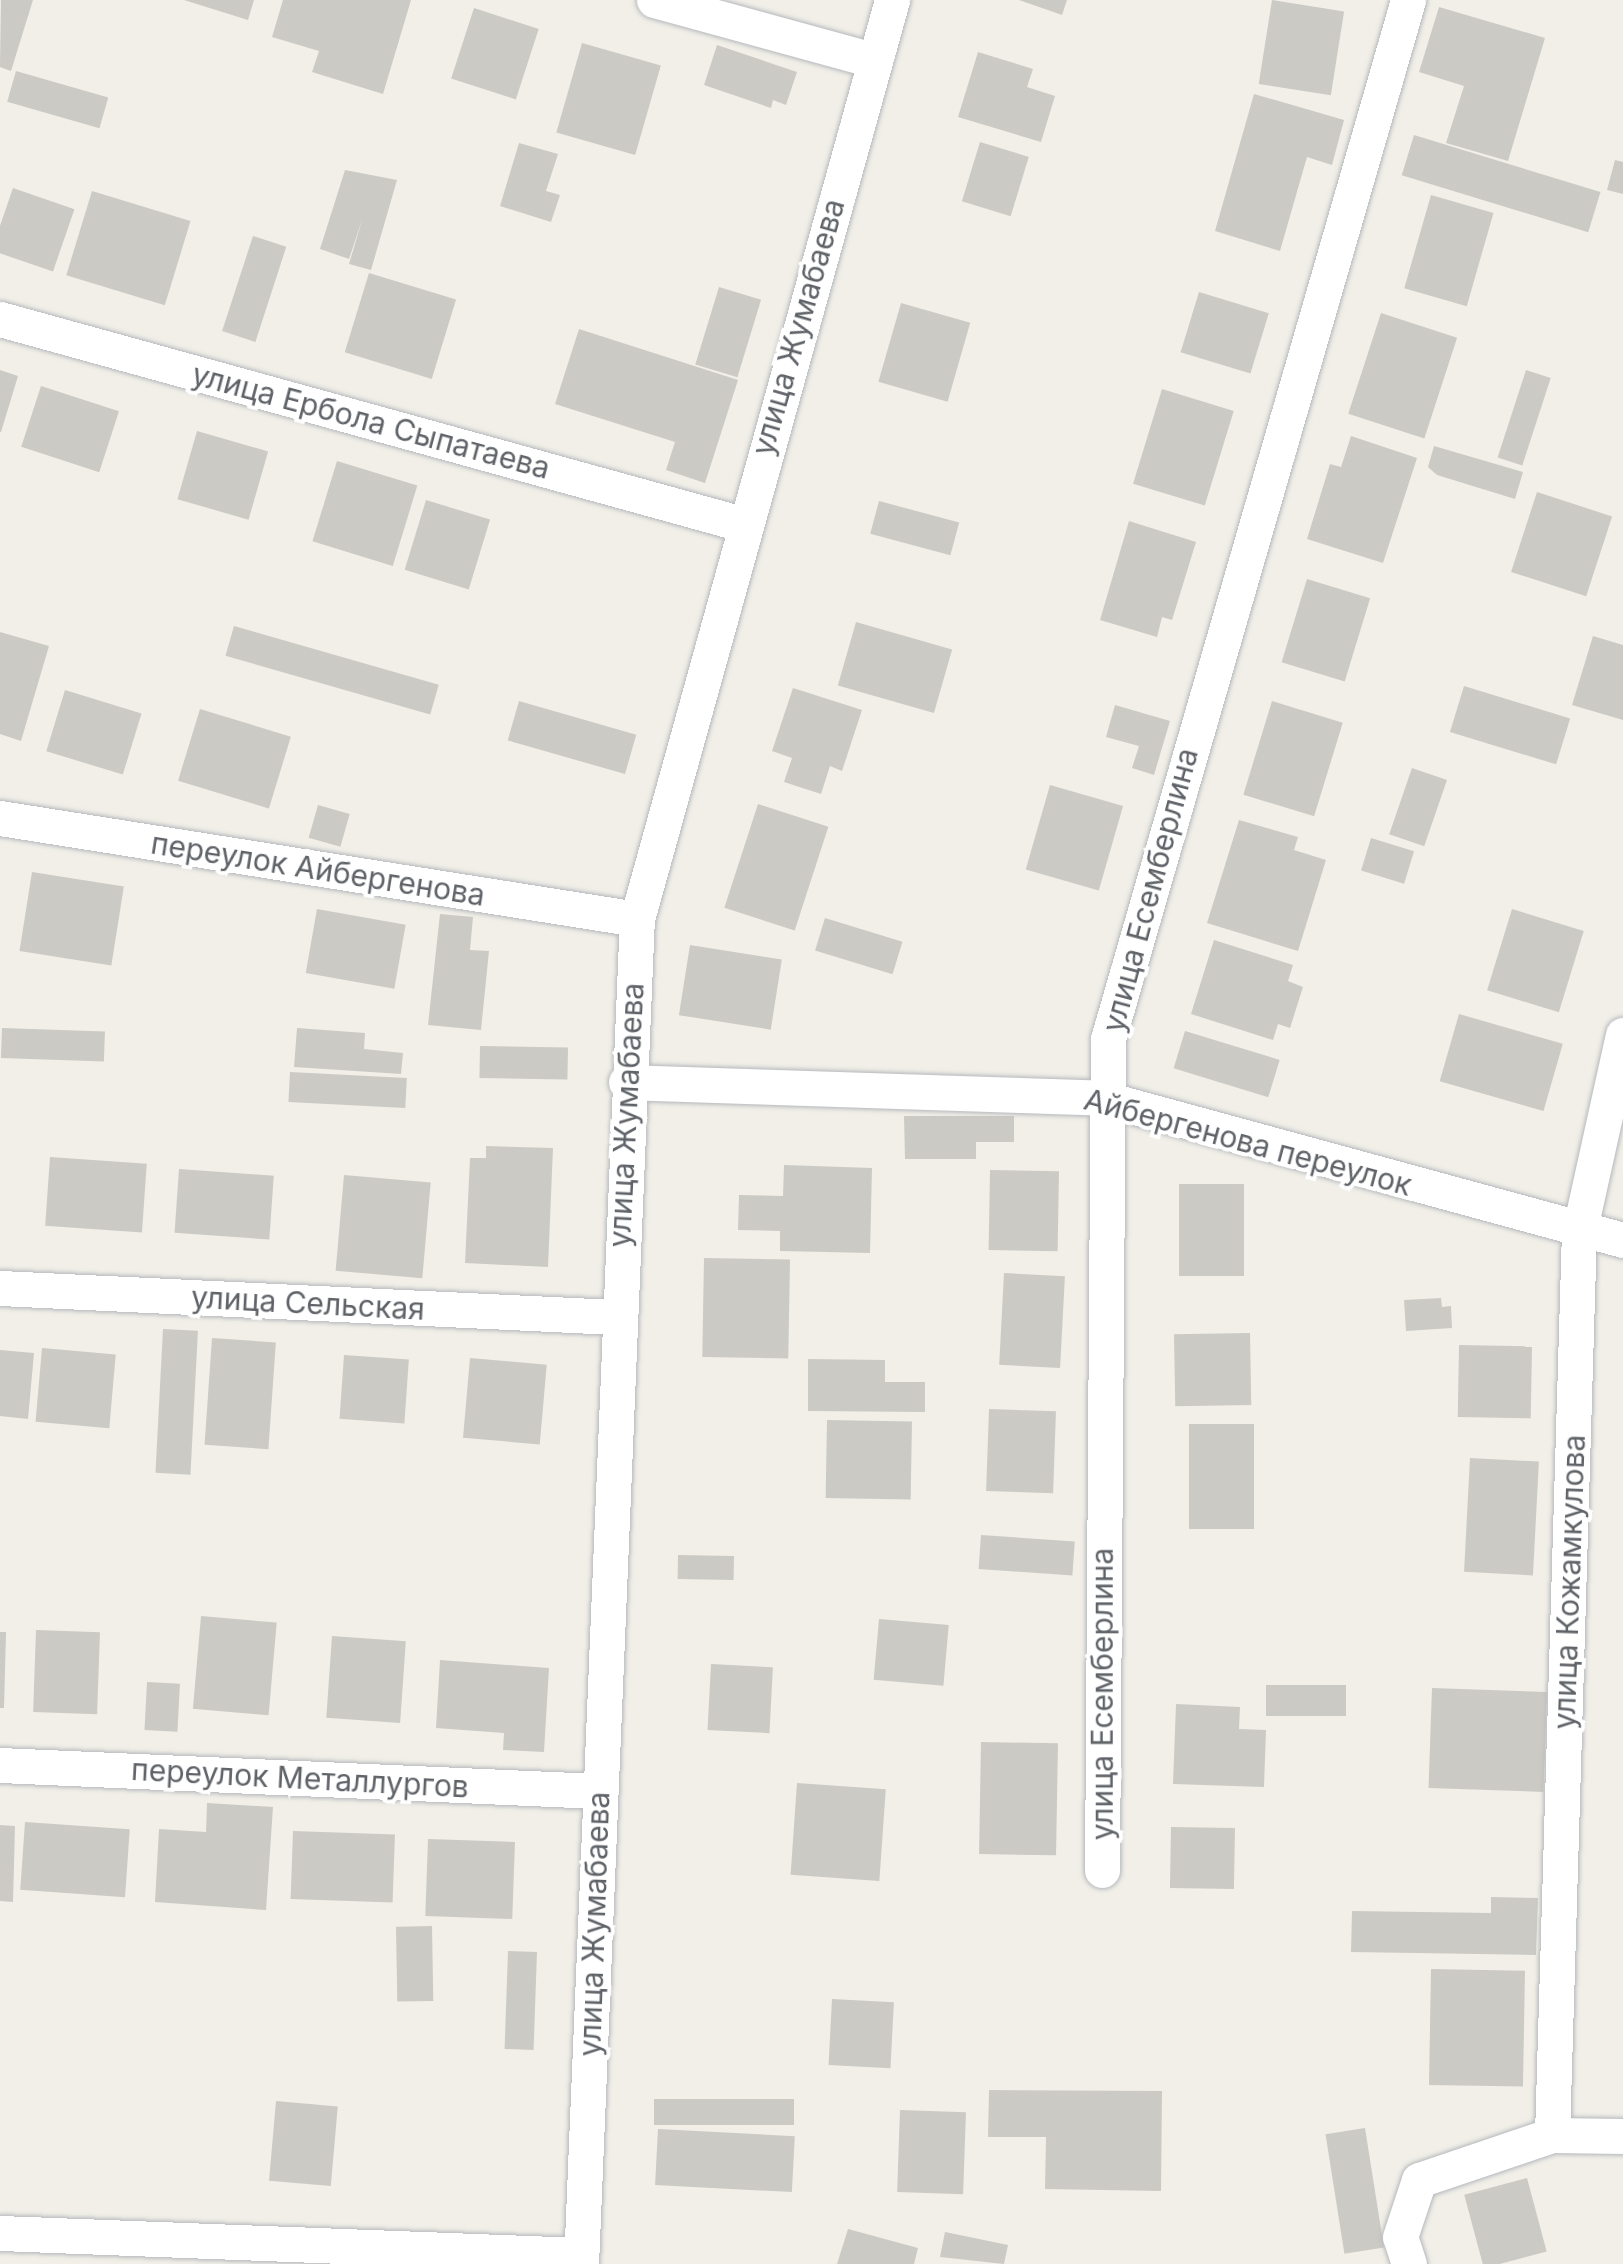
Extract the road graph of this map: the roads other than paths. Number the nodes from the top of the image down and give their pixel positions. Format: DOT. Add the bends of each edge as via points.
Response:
graph roads {
  1 [pos="654,0"];
  2 [pos="892,0"];
  3 [pos="1408,0"];
  4 [pos="873,60"];
  5 [pos="0,318"];
  6 [pos="742,524"];
  7 [pos="0,818"];
  8 [pos="637,919"];
  9 [pos="1623,1035"];
  10 [pos="626,1082"];
  11 [pos="1102,1098"];
  12 [pos="1580,1233"];
  13 [pos="1623,1240"];
  14 [pos="0,1288"];
  15 [pos="616,1318"];
  16 [pos="0,1765"];
  17 [pos="600,1792"];
  18 [pos="1102,1870"];
  19 [pos="1552,2135"];
  20 [pos="1623,2136"];
  21 [pos="0,2233"];
  22 [pos="581,2259"];
  23 [pos="1409,2264"];
  1 -- 4 [label="street"];
  2 -- 4 [label="street, улица Жумабаева"];
  3 -- 11 [label="street, улица Есемберлина" via="1123,974"];
  4 -- 6 [label="street, улица Жумабаева"];
  5 -- 6 [label="street, улица Ербола Сыпатаева"];
  6 -- 8 [label="street, улица Жумабаева"];
  7 -- 8 [label="street, переулок Айбергенова"];
  8 -- 10 [label="street, улица Жумабаева"];
  9 -- 12 [label="street, улица Кожамкулова"];
  10 -- 11 [label="street, Айбергенова переулок"];
  10 -- 15 [label="street, улица Жумабаева"];
  11 -- 12 [label="street, Айбергенова переулок"];
  11 -- 18 [label="street, улица Есемберлина"];
  12 -- 13 [label="street, Айбергенова переулок"];
  12 -- 19 [label="street, улица Кожамкулова"];
  14 -- 15 [label="street, улица Сельская"];
  15 -- 17 [label="street, улица Жумабаева"];
  16 -- 17 [label="street, переулок Металлургов"];
  17 -- 22 [label="street, улица Жумабаева"];
  19 -- 20 [label="street"];
  19 -- 23 [label="street" via="1419,2180 1400,2237"];
  21 -- 22 [label="street"];
}
